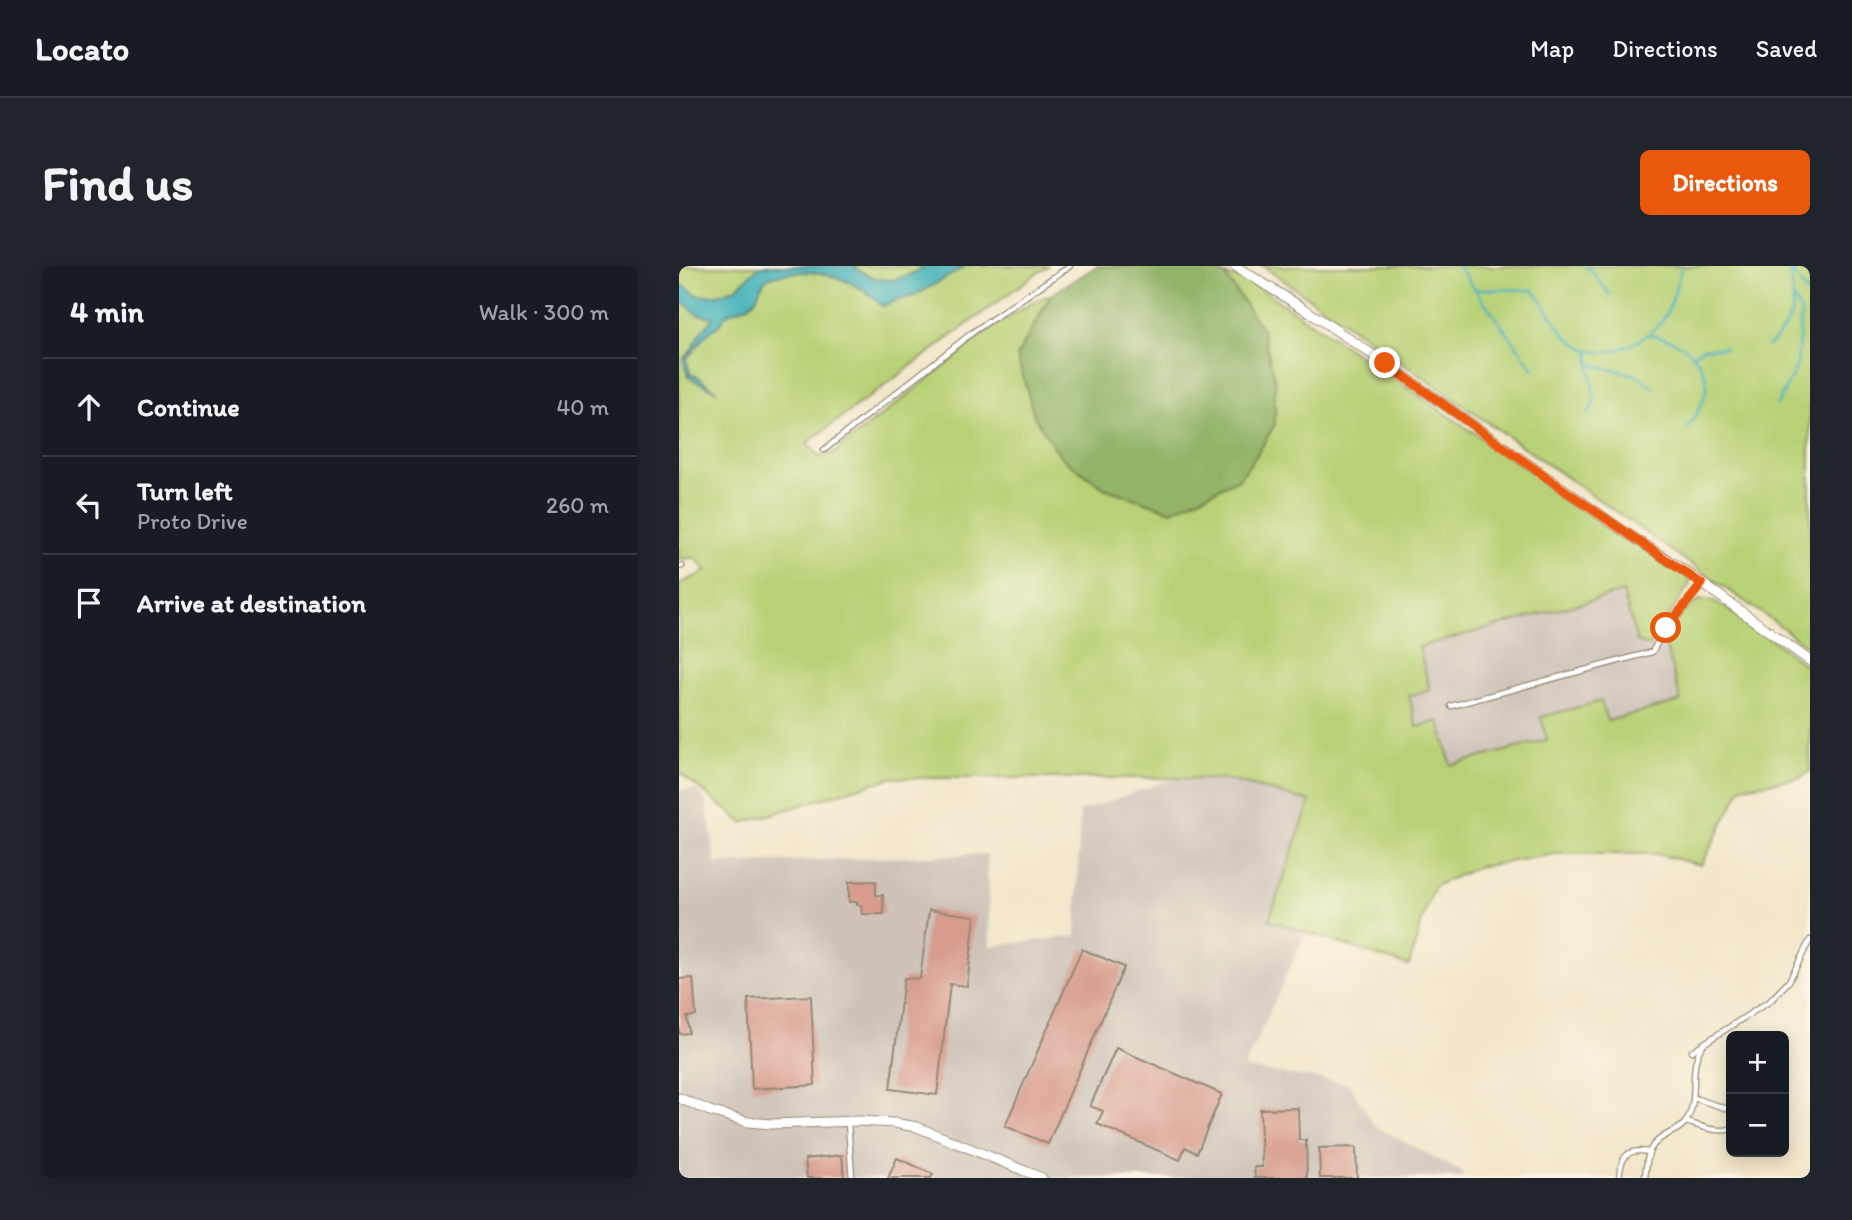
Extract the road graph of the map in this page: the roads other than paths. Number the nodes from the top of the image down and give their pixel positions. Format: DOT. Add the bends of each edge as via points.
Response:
graph roads {
  1 [pos="1070,266"];
  2 [pos="1235,266"];
  3 [pos="824,450"];
  4 [pos="1702,584"];
  5 [pos="1810,661"];
  6 [pos="1451,706"];
  7 [pos="1810,940"];
  8 [pos="1707,1039"];
  9 [pos="1692,1051"];
  10 [pos="679,1098"];
  11 [pos="1694,1098"];
  12 [pos="1726,1108"];
  13 [pos="848,1122"];
  14 [pos="1686,1122"];
  15 [pos="1726,1130"];
  16 [pos="1649,1152"];
  17 [pos="852,1178"];
  18 [pos="1042,1178"];
  19 [pos="1619,1178"];
  20 [pos="1645,1178"];
  1 -- 3 [label="lane" via="973,332"];
  2 -- 4 [label="street" via="1385,363"];
  4 -- 5 [label="street"];
  4 -- 6 [label="lane" via="1652,652"];
  7 -- 8 [label="lane" via="1789,981 1770,1000"];
  8 -- 9 [label="lane"];
  8 -- 11 [label="lane" via="1696,1057"];
  10 -- 13 [label="street" via="748,1122"];
  11 -- 12 [label="lane"];
  11 -- 14 [label="lane"];
  13 -- 17 [label="lane"];
  13 -- 18 [label="street" via="917,1127"];
  14 -- 15 [label="lane"];
  14 -- 16 [label="lane" via="1651,1145"];
  16 -- 19 [label="lane" via="1636,1150 1626,1155"];
  16 -- 20 [label="lane"];
}
